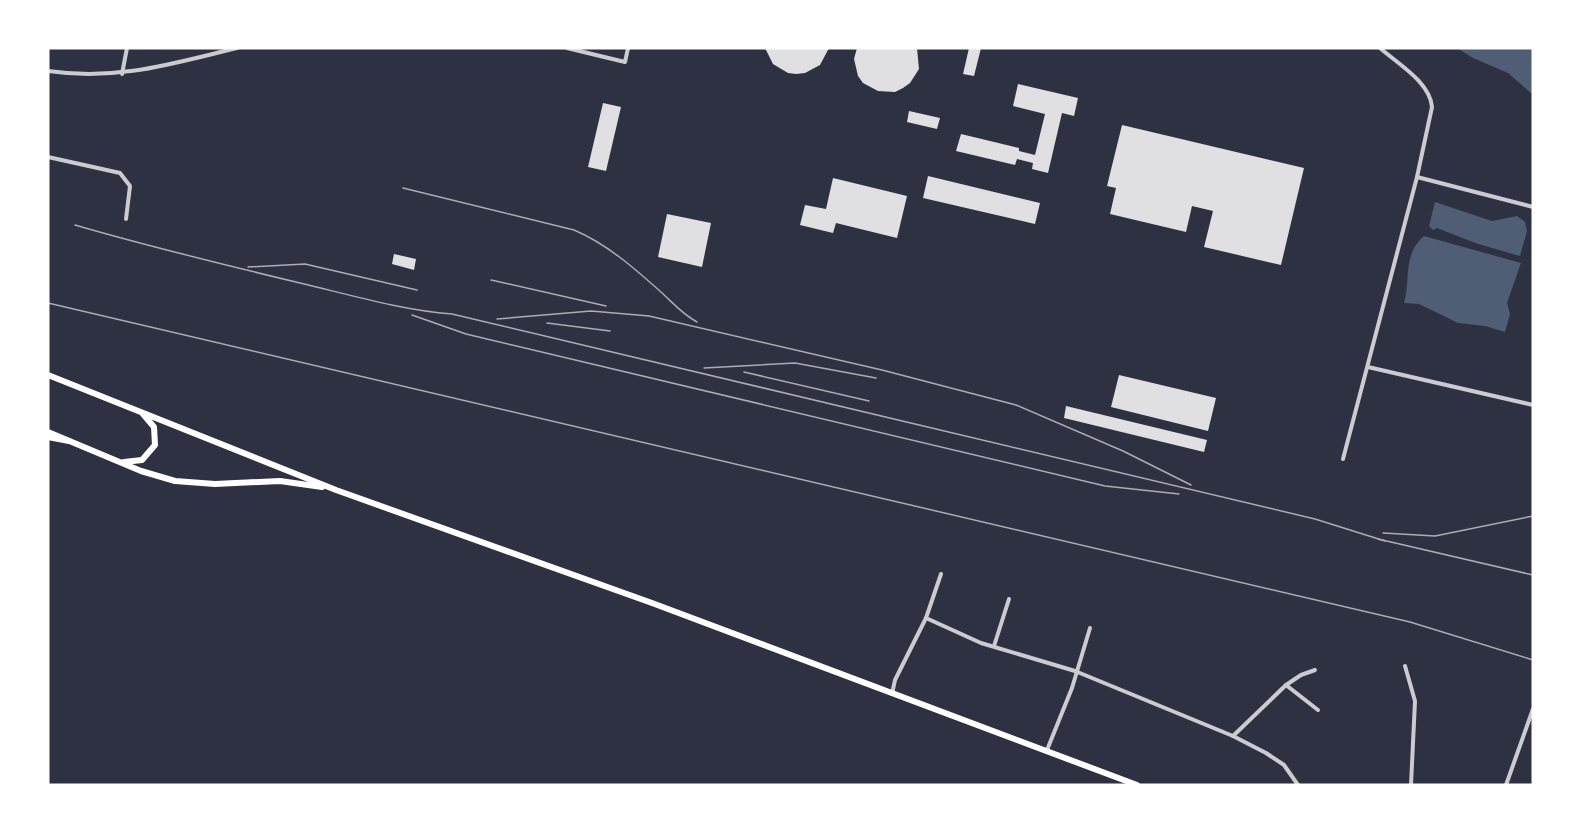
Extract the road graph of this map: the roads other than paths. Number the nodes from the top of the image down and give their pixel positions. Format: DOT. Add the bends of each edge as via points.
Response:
graph roads {
  1 [pos="127,48"];
  2 [pos="237,48"];
  3 [pos="567,48"];
  4 [pos="628,48"];
  5 [pos="1380,48"];
  6 [pos="48,70"];
  7 [pos="122,74"];
  8 [pos="48,157"];
  9 [pos="1417,177"];
  10 [pos="1533,207"];
  11 [pos="126,219"];
  12 [pos="1368,367"];
  13 [pos="48,375"];
  14 [pos="1533,405"];
  15 [pos="132,408"];
  16 [pos="48,432"];
  17 [pos="48,436"];
  18 [pos="69,441"];
  19 [pos="1343,459"];
  20 [pos="115,460"];
  21 [pos="336,489"];
  22 [pos="941,574"];
  23 [pos="1009,598"];
  24 [pos="926,618"];
  25 [pos="1090,628"];
  26 [pos="994,646"];
  27 [pos="1405,666"];
  28 [pos="1315,670"];
  29 [pos="1075,671"];
  30 [pos="1286,686"];
  31 [pos="892,695"];
  32 [pos="1533,709"];
  33 [pos="1317,711"];
  34 [pos="1233,736"];
  35 [pos="1047,751"];
  36 [pos="1137,785"];
  37 [pos="1298,785"];
  38 [pos="1411,785"];
  39 [pos="1506,785"];
  1 -- 7 [label="street"];
  2 -- 7 [label="street" via="172,66"];
  3 -- 4 [label="street" via="625,62"];
  5 -- 9 [label="street" via="1431,97"];
  6 -- 7 [label="street"];
  8 -- 11 [label="street" via="120,173 129,186"];
  9 -- 10 [label="street"];
  9 -- 12 [label="street"];
  12 -- 14 [label="street"];
  12 -- 19 [label="street"];
  13 -- 15 [label="main road"];
  15 -- 20 [label="main road" via="154,427 155,445 142,460"];
  15 -- 21 [label="main road"];
  16 -- 18 [label="main road"];
  17 -- 18 [label="main road"];
  18 -- 20 [label="main road"];
  20 -- 21 [label="main road" via="185,482 280,481"];
  21 -- 31 [label="main road"];
  22 -- 24 [label="street"];
  23 -- 26 [label="street"];
  24 -- 26 [label="street"];
  24 -- 31 [label="street" via="895,680"];
  25 -- 29 [label="street"];
  26 -- 29 [label="street"];
  27 -- 38 [label="street" via="1415,701"];
  28 -- 30 [label="street"];
  29 -- 34 [label="street"];
  29 -- 35 [label="street"];
  30 -- 33 [label="street"];
  30 -- 34 [label="street"];
  31 -- 35 [label="main road"];
  32 -- 39 [label="street"];
  34 -- 37 [label="street" via="1284,765"];
  35 -- 36 [label="main road"];
}
